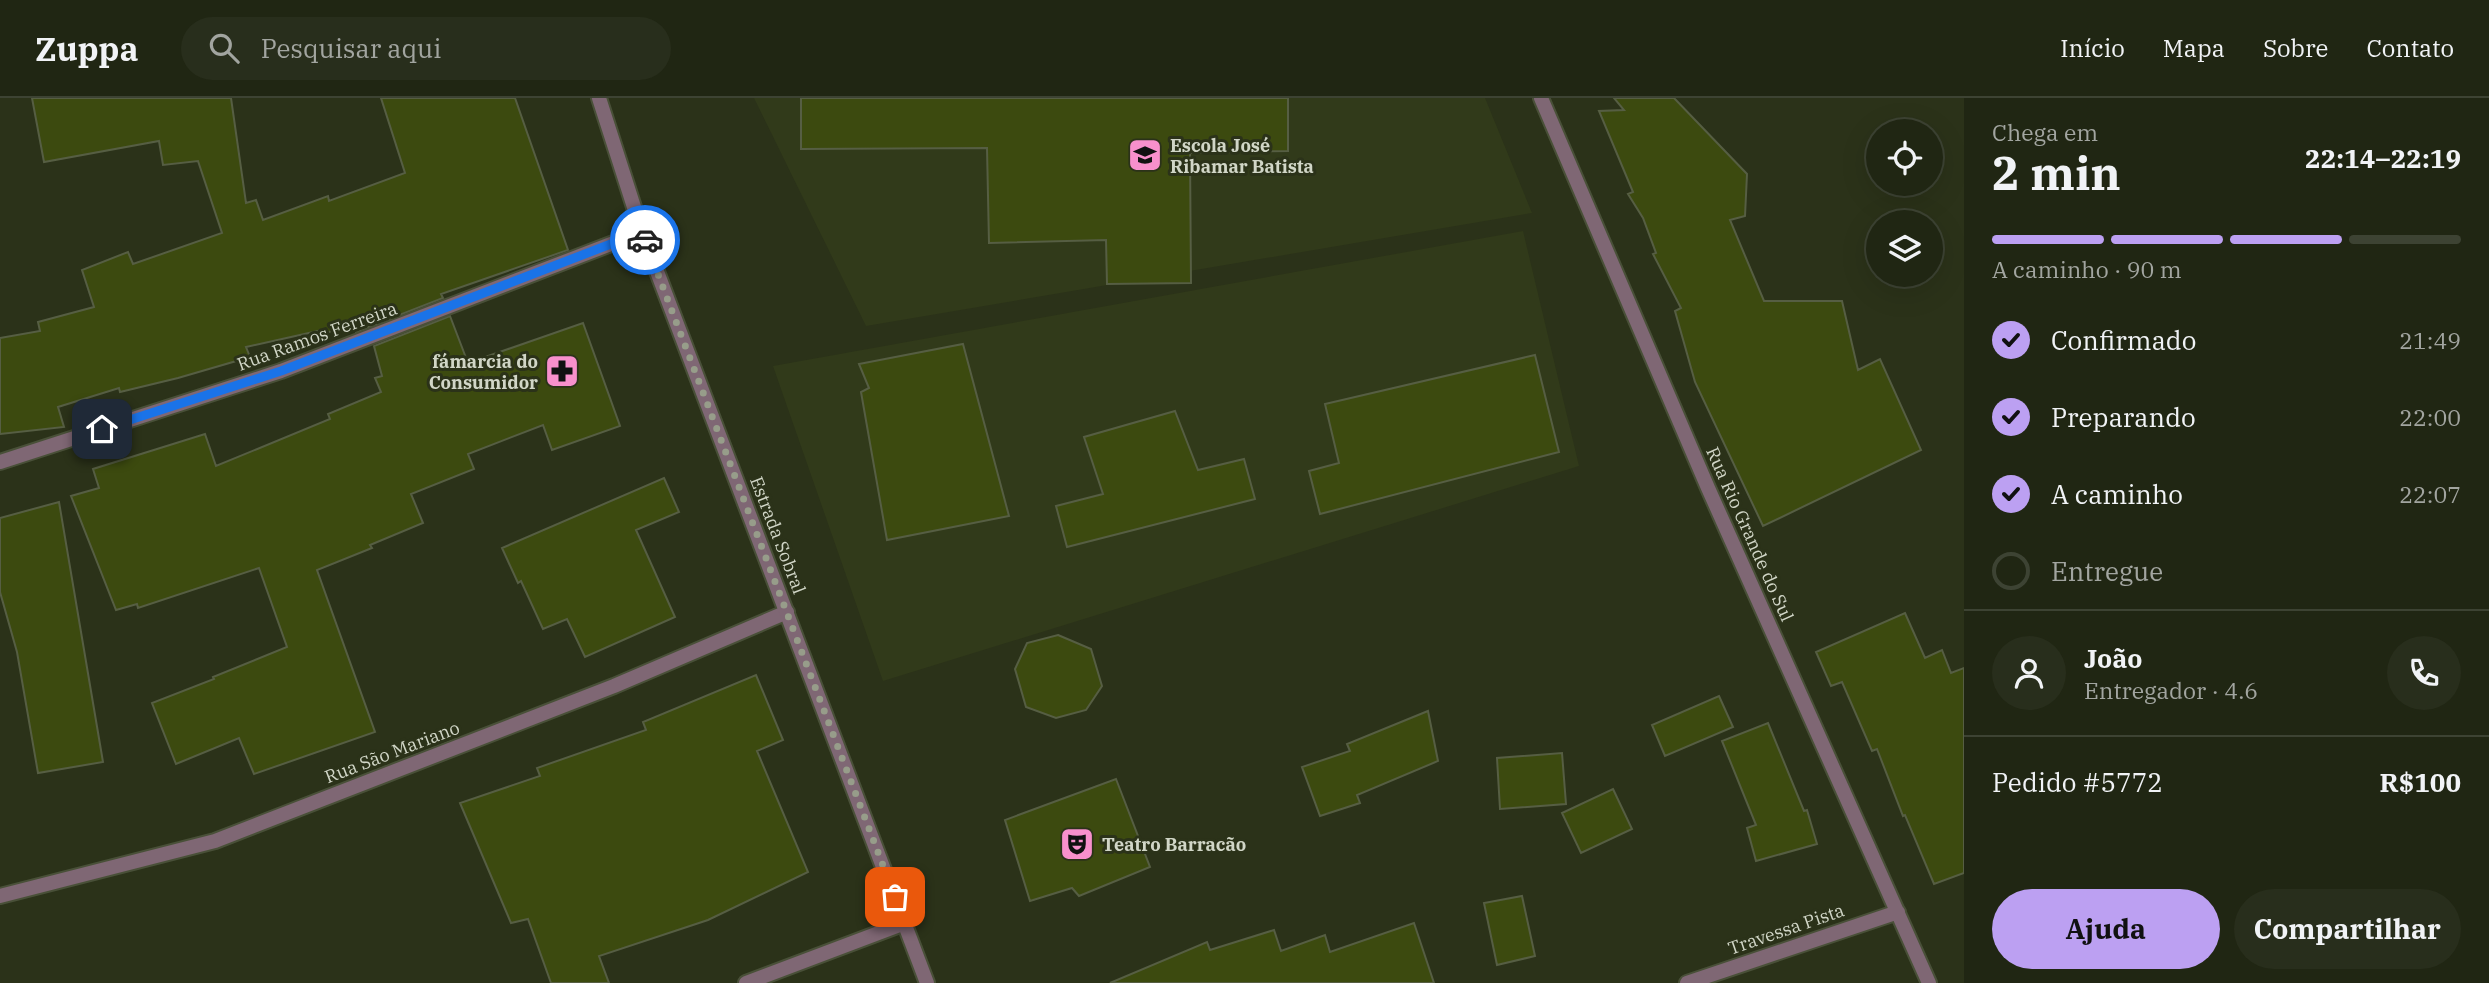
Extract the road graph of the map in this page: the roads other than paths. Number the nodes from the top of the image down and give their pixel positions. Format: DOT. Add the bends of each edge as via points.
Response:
graph roads {
  1 [pos="599,98"];
  2 [pos="1541,98"];
  3 [pos="642,232"];
  4 [pos="0,462"];
  5 [pos="787,612"];
  6 [pos="0,896"];
  7 [pos="1898,912"];
  8 [pos="905,922"];
  9 [pos="746,983"];
  10 [pos="927,983"];
  11 [pos="1687,983"];
  12 [pos="1929,983"];
  1 -- 3 [label="street, Estrada Sobral"];
  2 -- 7 [label="street, Rua Rio Grande do Sul" via="1708,488"];
  3 -- 4 [label="street, Rua Ramos Ferreira" via="281,371"];
  3 -- 5 [label="street, Estrada Sobral"];
  5 -- 6 [label="street, Rua São Mariano" via="589,696 215,841"];
  5 -- 8 [label="street, Estrada Sobral"];
  7 -- 11 [label="street, Travessa Pista"];
  7 -- 12 [label="street, Rua Rio Grande do Sul"];
  8 -- 9 [label="street"];
  8 -- 10 [label="street, Estrada Sobral"];
}
